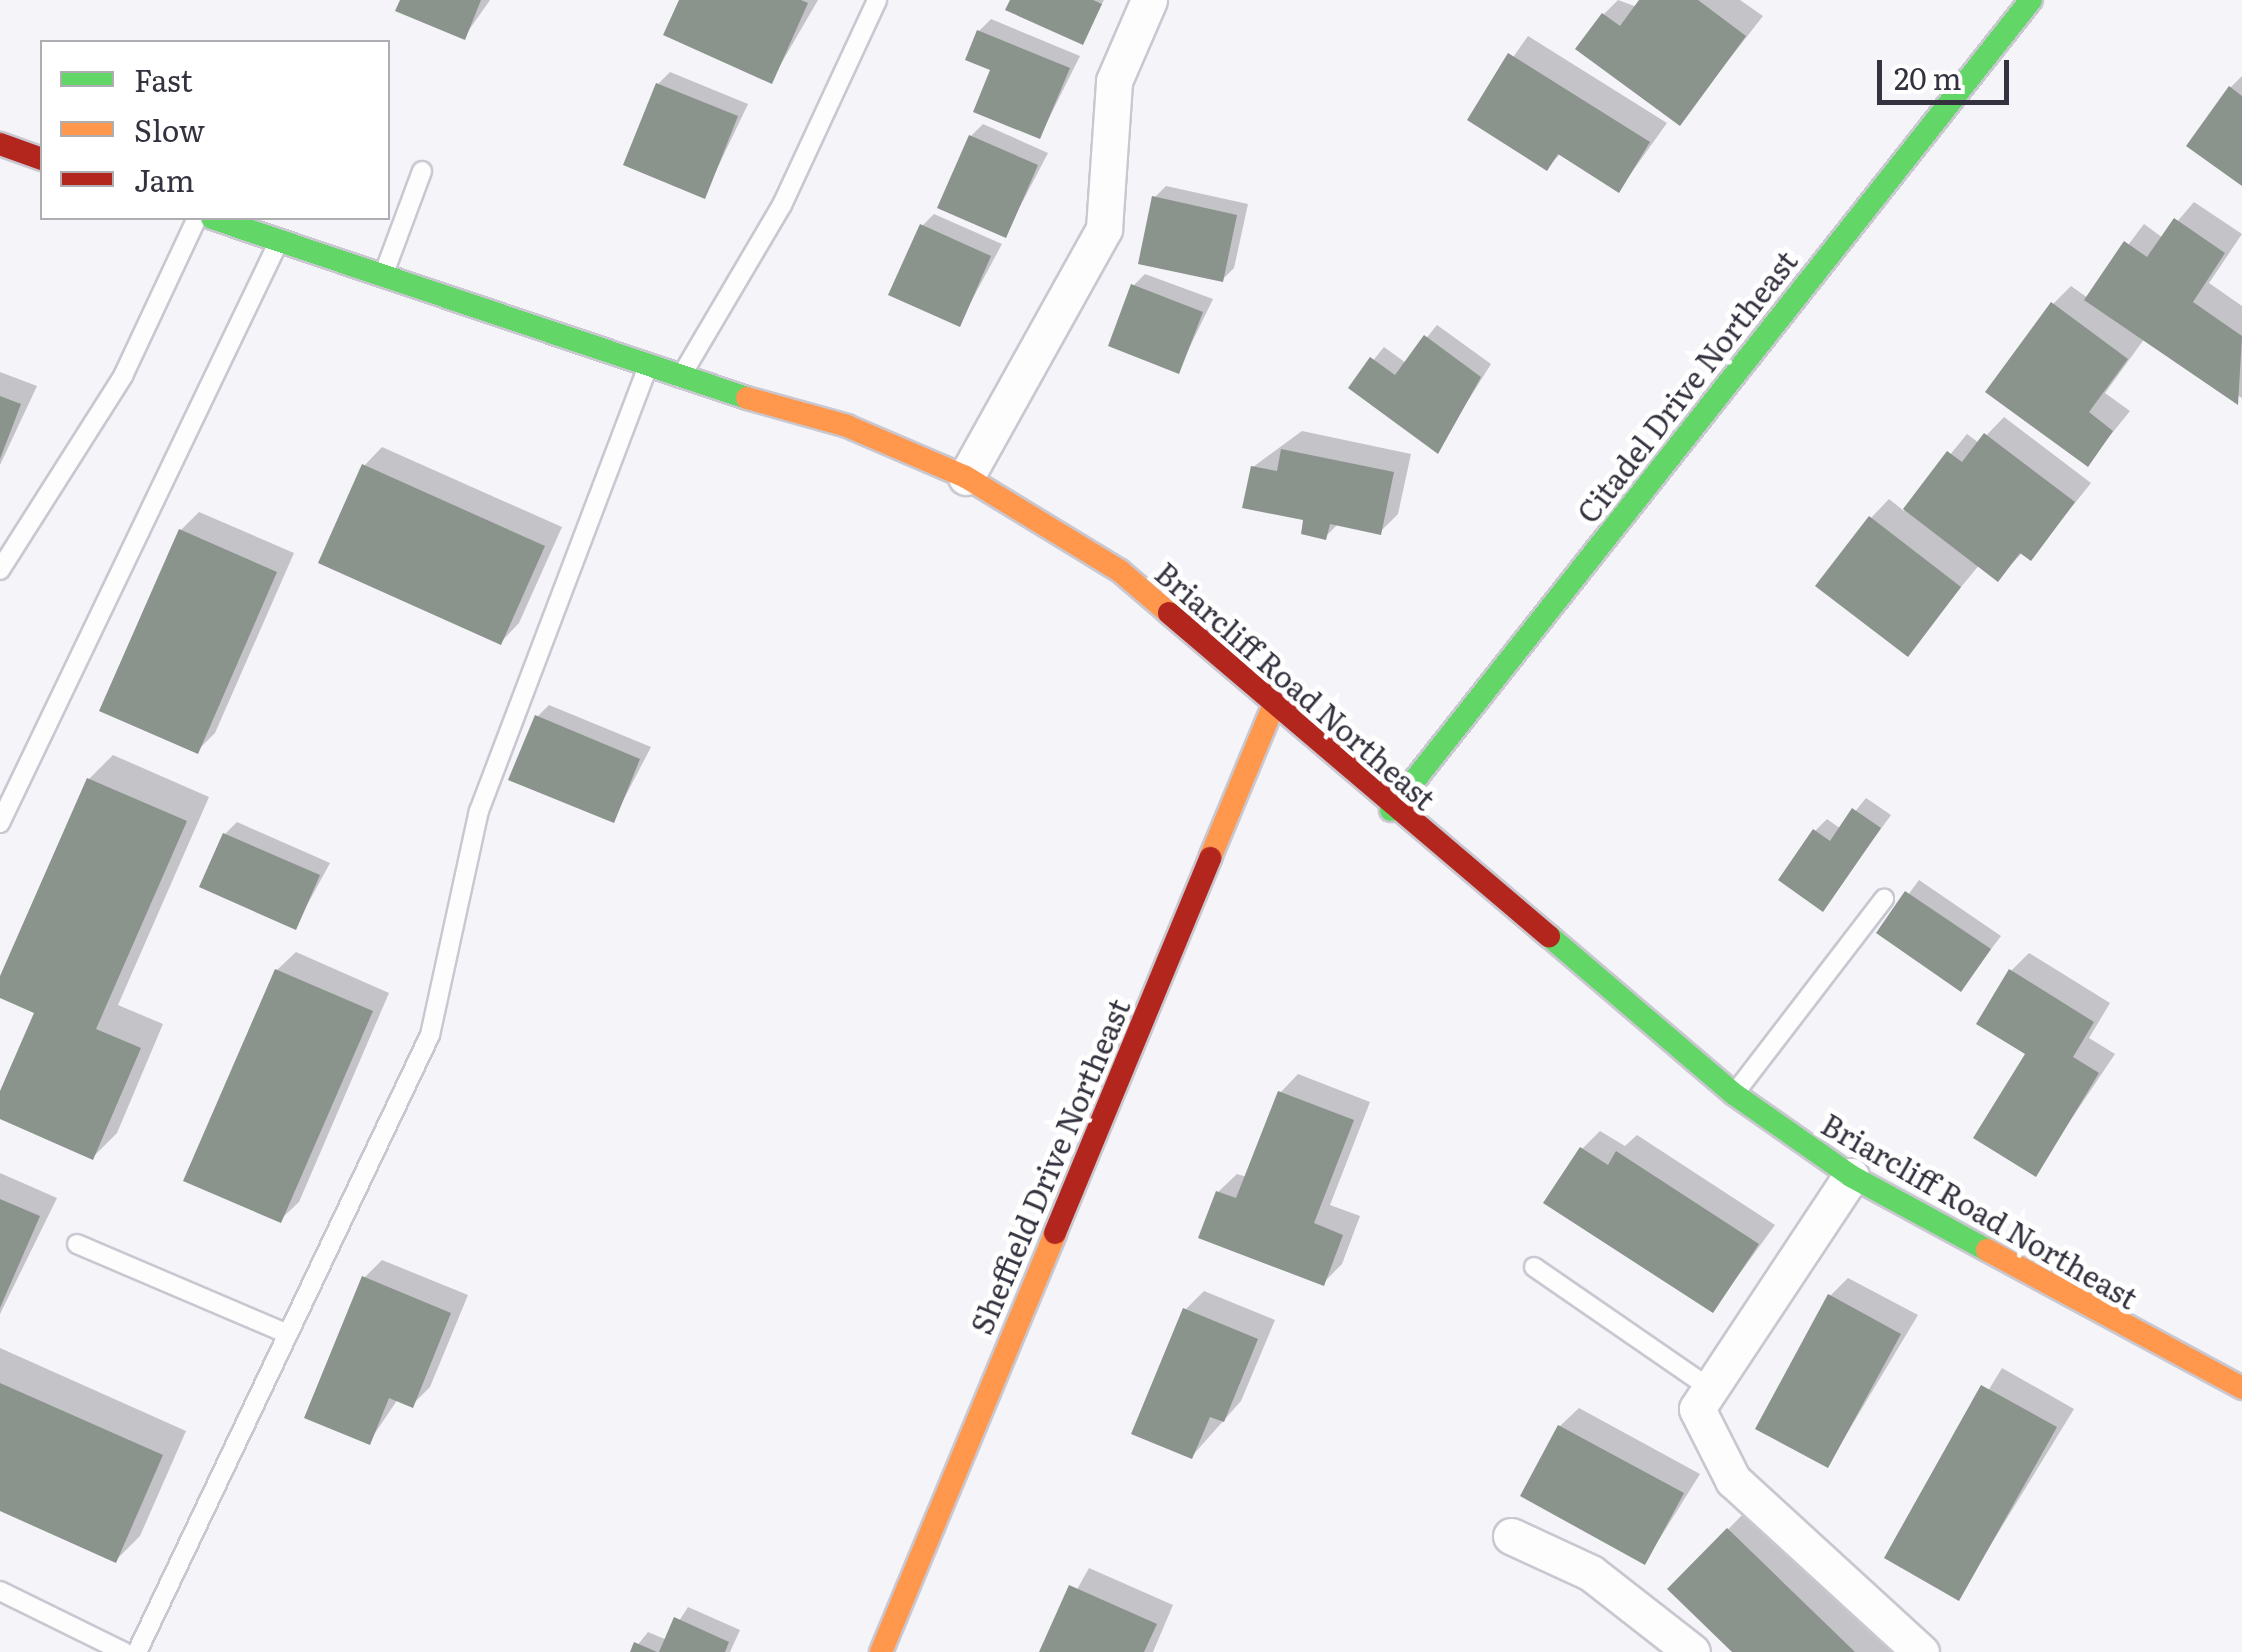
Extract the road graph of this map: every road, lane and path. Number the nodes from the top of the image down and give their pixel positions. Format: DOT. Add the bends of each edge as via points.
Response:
graph roads {
  1 [pos="877,0"];
  2 [pos="1149,0"];
  3 [pos="2030,0"];
  4 [pos="0,144"];
  5 [pos="40,158"];
  6 [pos="422,172"];
  7 [pos="196,220"];
  8 [pos="218,220"];
  9 [pos="280,240"];
  10 [pos="383,276"];
  11 [pos="647,367"];
  12 [pos="680,379"];
  13 [pos="966,478"];
  14 [pos="0,570"];
  15 [pos="1274,704"];
  16 [pos="1391,810"];
  17 [pos="0,823"];
  18 [pos="1884,899"];
  19 [pos="1734,1094"];
  20 [pos="1851,1176"];
  21 [pos="76,1244"];
  22 [pos="1534,1267"];
  23 [pos="283,1332"];
  24 [pos="2242,1388"];
  25 [pos="1710,1389"];
  26 [pos="1511,1536"];
  27 [pos="0,1592"];
  28 [pos="124,1652"];
  29 [pos="137,1652"];
  30 [pos="881,1652"];
  31 [pos="1692,1652"];
  32 [pos="1921,1652"];
  1 -- 12 [label="lane" via="782,205"];
  2 -- 13 [label="street" via="1114,81 1104,228"];
  3 -- 16 [label="main road, Citadel Drive Northeast"];
  4 -- 5 [label="main road"];
  6 -- 10 [label="lane"];
  7 -- 14 [label="lane" via="123,376"];
  8 -- 9 [label="main road, Briarcliff Road Northeast"];
  9 -- 10 [label="main road, Briarcliff Road Northeast"];
  9 -- 17 [label="lane"];
  10 -- 11 [label="main road, Briarcliff Road Northeast"];
  11 -- 12 [label="main road, Briarcliff Road Northeast"];
  11 -- 23 [label="lane" via="479,811 430,1035"];
  12 -- 13 [label="main road, Briarcliff Road Northeast" via="847,426"];
  13 -- 15 [label="main road, Briarcliff Road Northeast" via="1120,572"];
  15 -- 16 [label="main road, Briarcliff Road Northeast"];
  15 -- 30 [label="main road, Sheffield Drive Northeast"];
  16 -- 19 [label="main road, Briarcliff Road Northeast"];
  18 -- 19 [label="lane"];
  19 -- 20 [label="main road, Briarcliff Road Northeast"];
  20 -- 24 [label="main road, Briarcliff Road Northeast"];
  20 -- 25 [label="street"];
  21 -- 23 [label="lane"];
  22 -- 25 [label="lane"];
  23 -- 29 [label="lane"];
  25 -- 32 [label="street" via="1698,1409 1732,1480"];
  26 -- 31 [label="street" via="1591,1573"];
  27 -- 28 [label="lane"];
}
